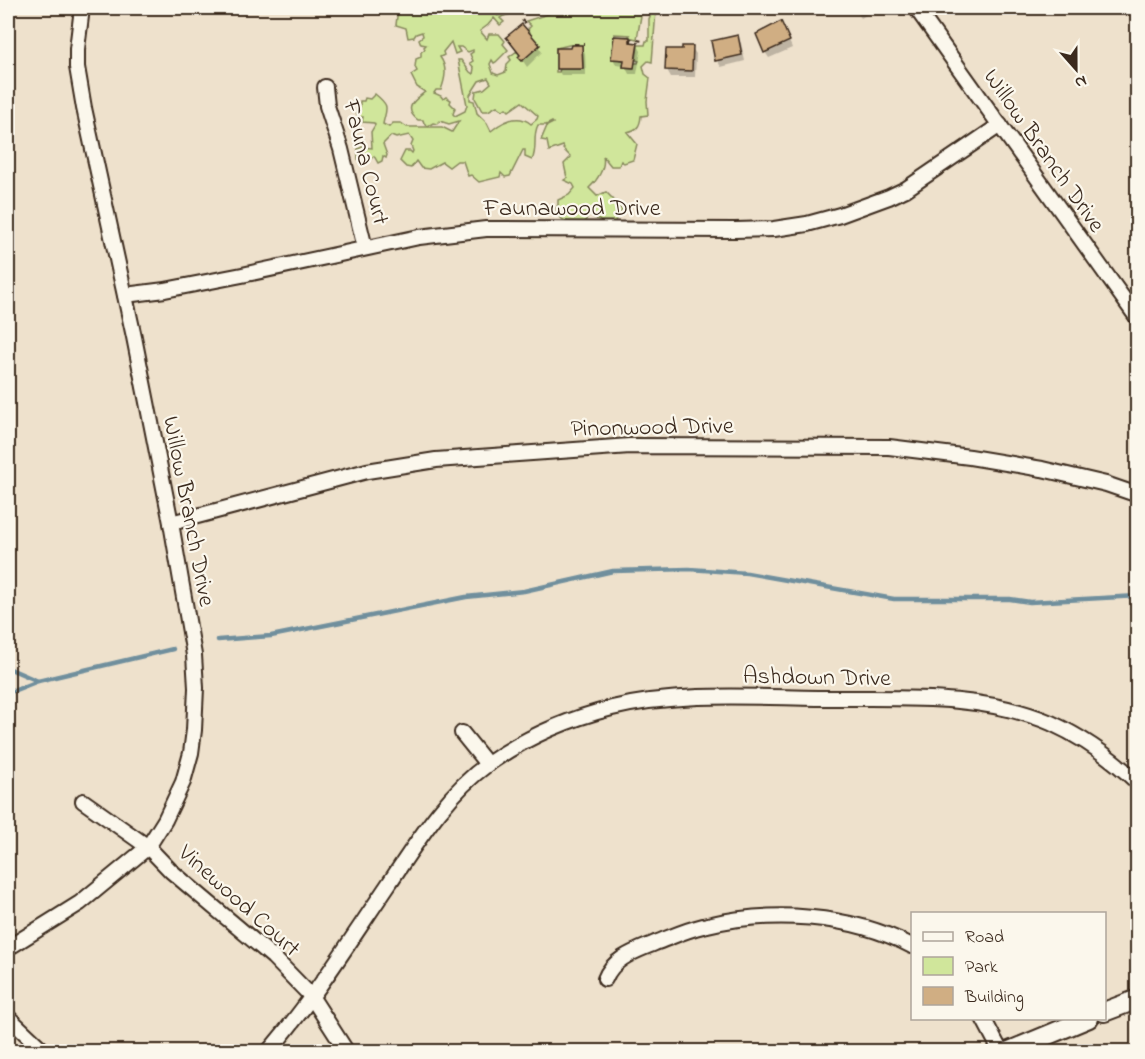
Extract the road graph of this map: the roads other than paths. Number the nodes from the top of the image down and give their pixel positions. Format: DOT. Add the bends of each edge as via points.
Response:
graph roads {
  1 [pos="82,8"];
  2 [pos="916,8"];
  3 [pos="325,87"];
  4 [pos="1000,125"];
  5 [pos="365,248"];
  6 [pos="125,295"];
  7 [pos="1137,319"];
  8 [pos="1137,495"];
  9 [pos="171,523"];
  10 [pos="462,733"];
  11 [pos="487,764"];
  12 [pos="1137,783"];
  13 [pos="83,801"];
  14 [pos="148,847"];
  15 [pos="911,946"];
  16 [pos="8,948"];
  17 [pos="605,979"];
  18 [pos="311,996"];
  19 [pos="1137,999"];
  20 [pos="1106,1011"];
  21 [pos="8,1017"];
  22 [pos="984,1020"];
  23 [pos="1084,1020"];
  24 [pos="45,1052"];
  25 [pos="268,1052"];
  26 [pos="347,1052"];
  27 [pos="1001,1052"];
  28 [pos="1007,1052"];
  1 -- 6 [label="street, Willow Branch Drive" via="77,67"];
  2 -- 4 [label="street, Willow Branch Drive"];
  3 -- 5 [label="street, Fauna Court"];
  4 -- 5 [label="street, Faunawood Drive" via="906,189 807,224 735,230 486,229"];
  4 -- 7 [label="street, Willow Branch Drive"];
  5 -- 6 [label="street, Faunawood Drive"];
  6 -- 9 [label="street, Willow Branch Drive"];
  8 -- 9 [label="street, Pinonwood Drive" via="1042,469 912,449 630,447 398,465"];
  9 -- 14 [label="street, Willow Branch Drive" via="194,655 194,730 183,782"];
  10 -- 11 [label="street"];
  11 -- 12 [label="street, Ashdown Drive" via="537,733 566,722 613,708 661,700 923,700 972,703 1051,723 1096,748"];
  11 -- 18 [label="street, Ashdown Drive" via="451,798 419,838"];
  13 -- 14 [label="street, Vinewood Court"];
  14 -- 16 [label="street, Willow Branch Drive" via="80,903"];
  14 -- 18 [label="street, Vinewood Court" via="273,957"];
  15 -- 17 [label="street" via="842,922 803,917 734,920 703,926 635,952 612,966"];
  18 -- 25 [label="street, Ashdown Drive"];
  18 -- 26 [label="street, Vinewood Court"];
  19 -- 20 [label="street"];
  21 -- 24 [label="street"];
  22 -- 27 [label="street"];
  23 -- 28 [label="street"];
}
